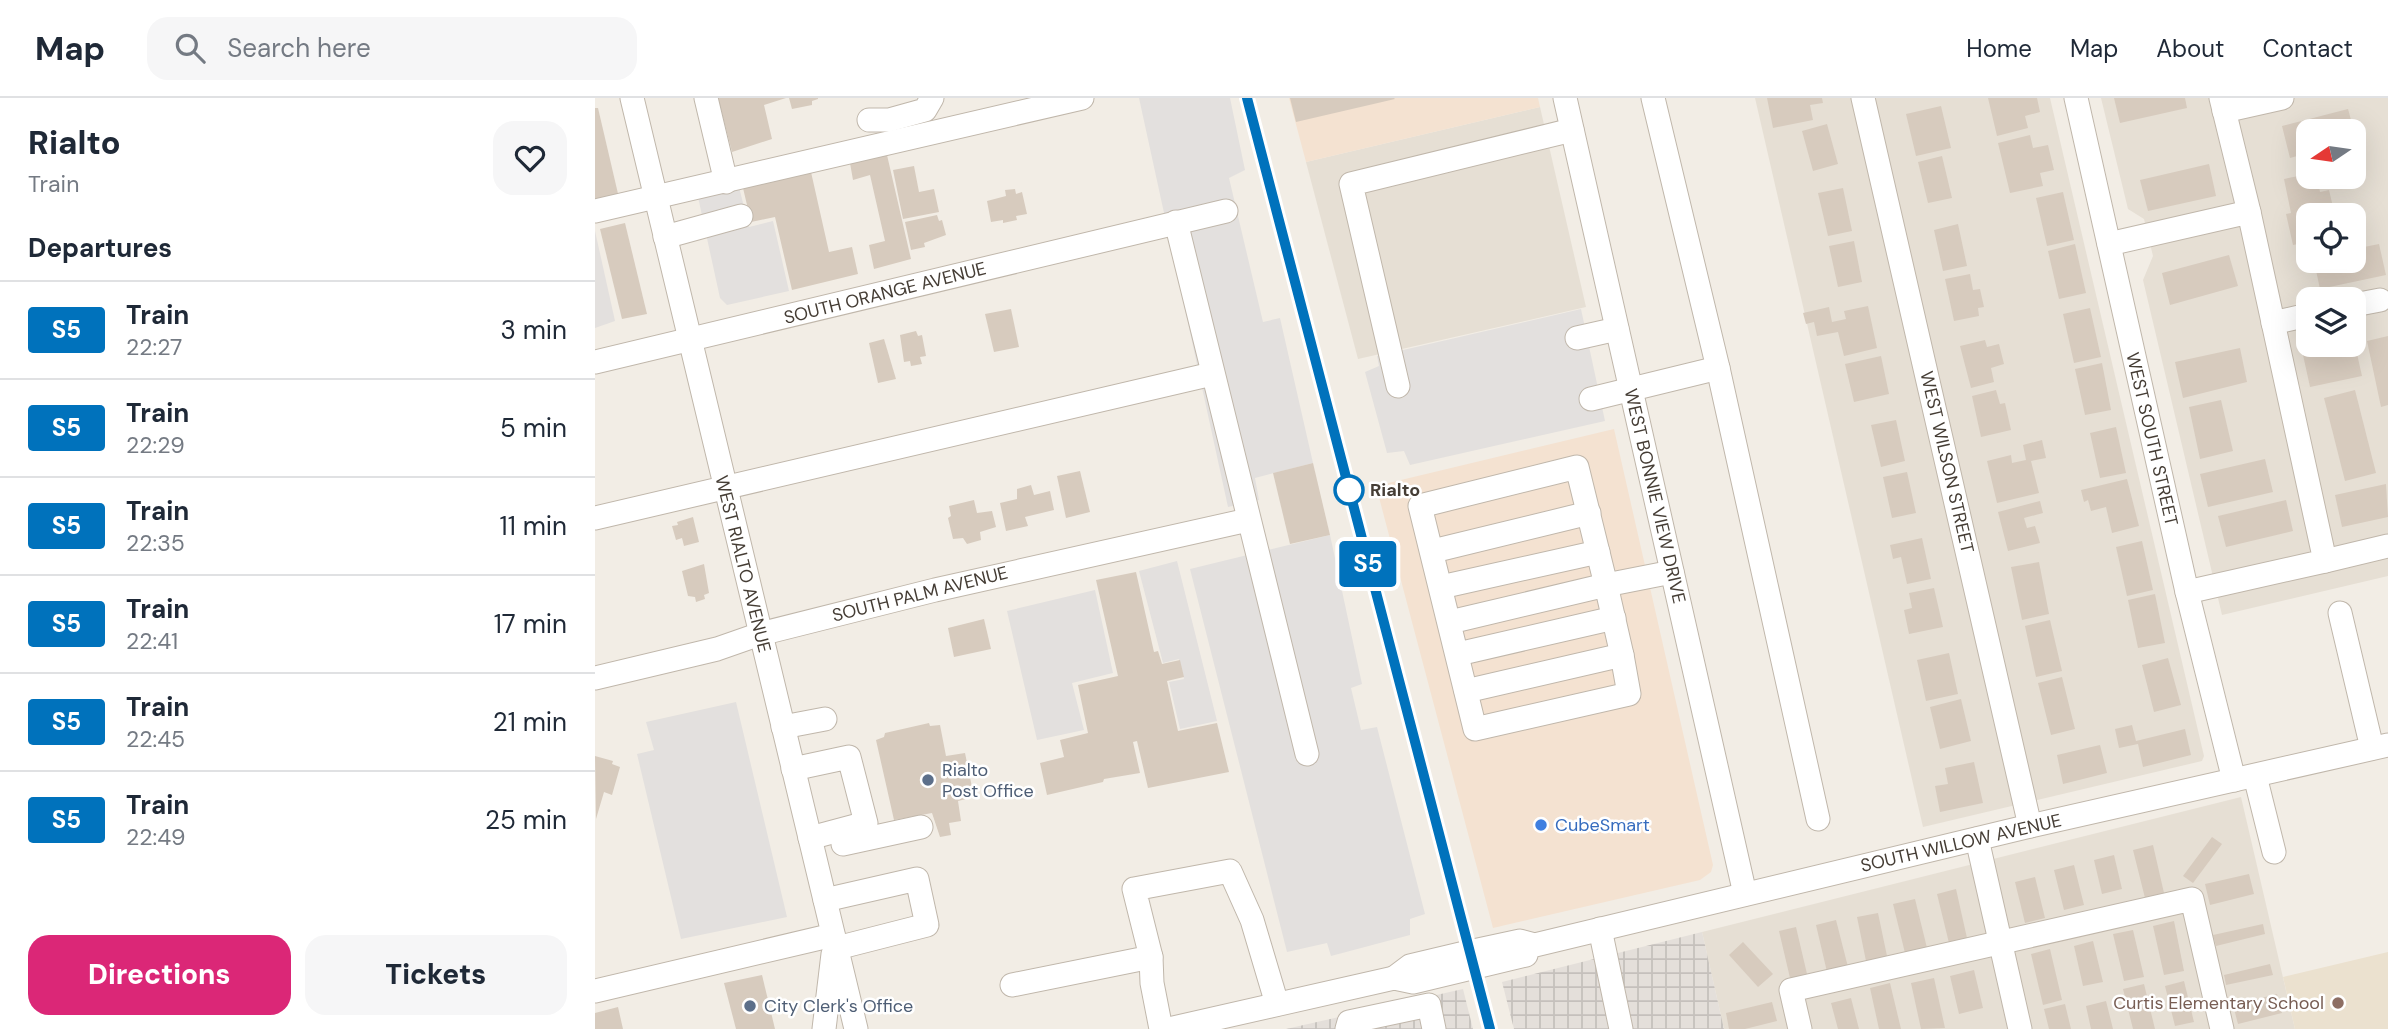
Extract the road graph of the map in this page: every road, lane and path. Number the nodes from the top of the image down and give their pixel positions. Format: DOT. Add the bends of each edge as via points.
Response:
graph roads {
  1 [pos="632,98"];
  2 [pos="706,98"];
  3 [pos="932,98"];
  4 [pos="1082,98"];
  5 [pos="1565,98"];
  6 [pos="1653,98"];
  7 [pos="1863,98"];
  8 [pos="2076,98"];
  9 [pos="2282,98"];
  10 [pos="2223,105"];
  11 [pos="869,120"];
  12 [pos="1572,130"];
  13 [pos="726,182"];
  14 [pos="656,198"];
  15 [pos="595,211"];
  16 [pos="1226,211"];
  17 [pos="2249,212"];
  18 [pos="741,216"];
  19 [pos="1176,222"];
  20 [pos="665,237"];
  21 [pos="2109,244"];
  22 [pos="2380,300"];
  23 [pos="2366,303"];
  24 [pos="2296,318"];
  25 [pos="2273,323"];
  26 [pos="1617,329"];
  27 [pos="1577,338"];
  28 [pos="689,341"];
  29 [pos="595,362"];
  30 [pos="1718,368"];
  31 [pos="1212,374"];
  32 [pos="1398,386"];
  33 [pos="1631,390"];
  34 [pos="1591,399"];
  35 [pos="725,488"];
  36 [pos="1589,513"];
  37 [pos="595,518"];
  38 [pos="1248,520"];
  39 [pos="2388,546"];
  40 [pos="1433,551"];
  41 [pos="1598,552"];
  42 [pos="2325,561"];
  43 [pos="1672,572"];
  44 [pos="1606,586"];
  45 [pos="1441,587"];
  46 [pos="2187,592"];
  47 [pos="2340,613"];
  48 [pos="1614,618"];
  49 [pos="1450,622"];
  50 [pos="760,634"];
  51 [pos="1458,654"];
  52 [pos="1622,655"];
  53 [pos="595,678"];
  54 [pos="1467,691"];
  55 [pos="825,719"];
  56 [pos="783,727"];
  57 [pos="2380,746"];
  58 [pos="1307,754"];
  59 [pos="793,769"];
  60 [pos="2244,778"];
  61 [pos="1818,819"];
  62 [pos="2030,826"];
  63 [pos="921,827"];
  64 [pos="1977,839"];
  65 [pos="811,844"];
  66 [pos="2274,852"];
  67 [pos="1745,894"];
  68 [pos="825,900"];
  69 [pos="1600,929"];
  70 [pos="835,941"];
  71 [pos="1999,942"];
  72 [pos="1151,957"];
  73 [pos="1394,978"];
  74 [pos="1012,985"];
  75 [pos="1353,987"];
  76 [pos="595,991"];
  77 [pos="1277,1004"];
  78 [pos="1401,1010"];
  79 [pos="1245,1021"];
  80 [pos="1354,1024"];
  81 [pos="824,1029"];
  82 [pos="856,1029"];
  83 [pos="1161,1029"];
  84 [pos="1168,1029"];
  85 [pos="1434,1029"];
  86 [pos="1621,1029"];
  87 [pos="1800,1029"];
  88 [pos="2021,1029"];
  89 [pos="2222,1029"];
  1 -- 14 [label="street, WEST RIALTO AVENUE"];
  2 -- 13 [label="street"];
  3 -- 11 [label="street" via="925,110 889,120"];
  4 -- 13 [label="street"];
  5 -- 12 [label="street, WEST BONNIE VIEW DRIVE"];
  6 -- 30 [label="street"];
  7 -- 62 [label="street, WEST WILSON STREET"];
  8 -- 21 [label="street, WEST SOUTH STREET"];
  9 -- 10 [label="street"];
  10 -- 17 [label="street"];
  12 -- 26 [label="street, WEST BONNIE VIEW DRIVE"];
  12 -- 32 [label="street" via="1351,184"];
  13 -- 14 [label="street"];
  14 -- 15 [label="street"];
  14 -- 20 [label="street, WEST RIALTO AVENUE"];
  16 -- 19 [label="street, SOUTH ORANGE AVENUE"];
  17 -- 21 [label="street"];
  17 -- 25 [label="street"];
  18 -- 20 [label="street"];
  19 -- 28 [label="street, SOUTH ORANGE AVENUE"];
  19 -- 31 [label="street"];
  20 -- 28 [label="street, WEST RIALTO AVENUE"];
  21 -- 46 [label="street, WEST SOUTH STREET"];
  22 -- 23 [label="street"];
  24 -- 25 [label="street"];
  25 -- 42 [label="street"];
  26 -- 27 [label="street"];
  26 -- 33 [label="street, WEST BONNIE VIEW DRIVE"];
  28 -- 29 [label="street, SOUTH ORANGE AVENUE"];
  28 -- 35 [label="street, WEST RIALTO AVENUE"];
  30 -- 33 [label="street"];
  30 -- 61 [label="street"];
  31 -- 35 [label="street"];
  31 -- 38 [label="street"];
  33 -- 34 [label="street"];
  33 -- 43 [label="street, WEST BONNIE VIEW DRIVE"];
  35 -- 37 [label="street"];
  35 -- 50 [label="street, WEST RIALTO AVENUE"];
  36 -- 40 [label="street"];
  36 -- 40 [label="street" via="1577,467 1420,506"];
  36 -- 41 [label="street"];
  38 -- 50 [label="street, SOUTH PALM AVENUE" via="979,579"];
  38 -- 58 [label="street"];
  39 -- 42 [label="street"];
  40 -- 45 [label="street"];
  41 -- 44 [label="street"];
  41 -- 45 [label="street"];
  42 -- 46 [label="street"];
  43 -- 44 [label="street"];
  43 -- 67 [label="street, WEST BONNIE VIEW DRIVE"];
  44 -- 48 [label="street"];
  44 -- 49 [label="street"];
  45 -- 49 [label="street"];
  46 -- 60 [label="street, WEST SOUTH STREET"];
  47 -- 57 [label="street"];
  48 -- 51 [label="street"];
  48 -- 52 [label="street"];
  49 -- 51 [label="street"];
  50 -- 53 [label="street, SOUTH PALM AVENUE"];
  50 -- 56 [label="street, WEST RIALTO AVENUE"];
  51 -- 54 [label="street"];
  52 -- 54 [label="street"];
  52 -- 54 [label="street" via="1629,694 1475,729"];
  55 -- 56 [label="street"];
  56 -- 59 [label="street, WEST RIALTO AVENUE"];
  57 -- 60 [label="street, SOUTH WILLOW AVENUE"];
  59 -- 65 [label="street, WEST RIALTO AVENUE"];
  59 -- 65 [label="street" via="849,757 866,823"];
  60 -- 62 [label="street, SOUTH WILLOW AVENUE"];
  60 -- 66 [label="street, WEST SOUTH STREET"];
  62 -- 64 [label="street, SOUTH WILLOW AVENUE"];
  63 -- 65 [label="street"];
  64 -- 67 [label="street, SOUTH WILLOW AVENUE"];
  64 -- 71 [label="street"];
  65 -- 68 [label="street, WEST RIALTO AVENUE"];
  67 -- 69 [label="street, SOUTH WILLOW AVENUE"];
  68 -- 70 [label="street, WEST RIALTO AVENUE"];
  68 -- 70 [label="street" via="917,879 927,925"];
  69 -- 73 [label="street, SOUTH WILLOW AVENUE" via="1535,945 1520,941 1469,951 1409,966"];
  69 -- 86 [label="street"];
  70 -- 76 [label="street"];
  70 -- 81 [label="street"];
  70 -- 82 [label="street, WEST RIALTO AVENUE"];
  71 -- 87 [label="street" via="1791,990"];
  71 -- 88 [label="street"];
  71 -- 89 [label="street" via="2192,899"];
  72 -- 74 [label="street"];
  72 -- 77 [label="street" via="1134,889 1230,872 1252,919"];
  72 -- 83 [label="street"];
  73 -- 75 [label="street, SOUTH WILLOW AVENUE"];
  73 -- 78 [label="street"];
  75 -- 77 [label="street, SOUTH WILLOW AVENUE"];
  75 -- 80 [label="street"];
  77 -- 79 [label="street, SOUTH WILLOW AVENUE"];
  78 -- 80 [label="street"];
  78 -- 85 [label="street" via="1429,1005"];
  79 -- 84 [label="street, SOUTH WILLOW AVENUE"];
}
